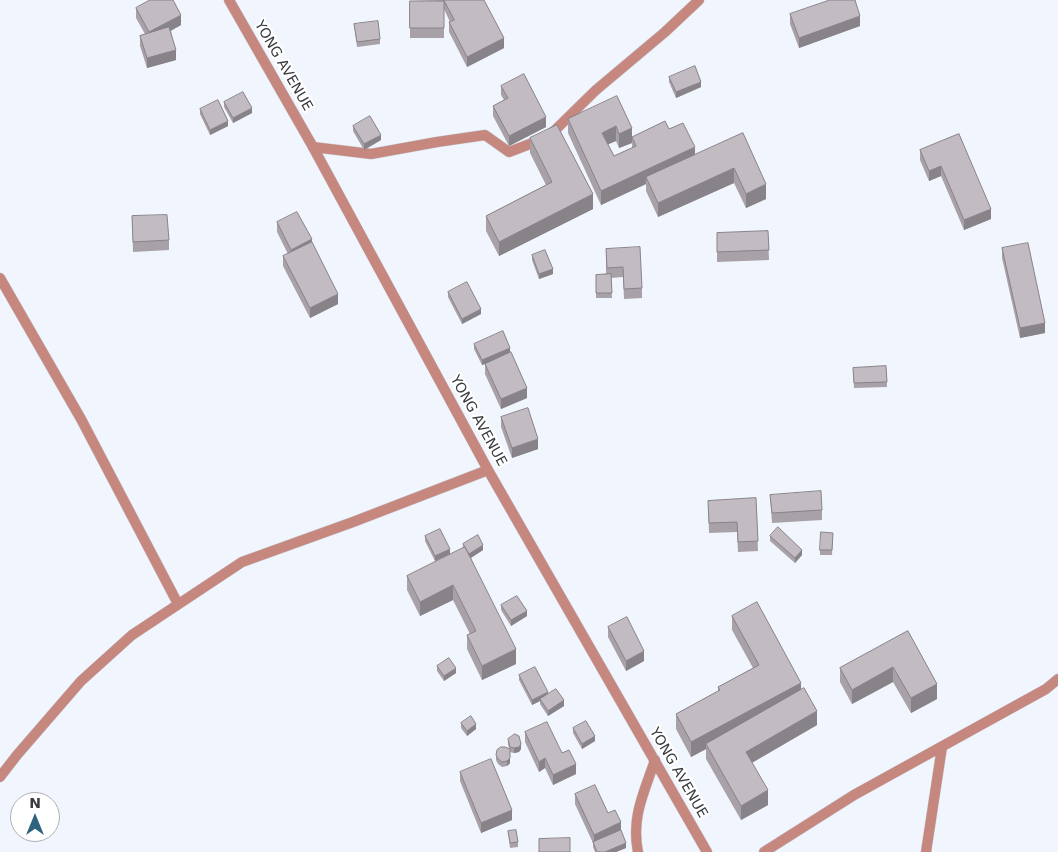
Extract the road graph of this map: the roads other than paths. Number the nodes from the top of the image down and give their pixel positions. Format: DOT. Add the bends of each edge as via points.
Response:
graph roads {
  1 [pos="230,0"];
  2 [pos="699,0"];
  3 [pos="313,147"];
  4 [pos="0,278"];
  5 [pos="488,470"];
  6 [pos="178,604"];
  7 [pos="1058,679"];
  8 [pos="942,747"];
  9 [pos="655,760"];
  10 [pos="0,777"];
  11 [pos="929,850"];
  12 [pos="638,852"];
  13 [pos="707,852"];
  14 [pos="764,852"];
  1 -- 3 [label="street, YONG AVENUE"];
  2 -- 3 [label="street" via="596,90 548,137 517,149 509,152 485,136 371,154"];
  3 -- 5 [label="street, YONG AVENUE"];
  4 -- 6 [label="street" via="81,419"];
  5 -- 6 [label="street" via="242,562"];
  5 -- 9 [label="street, YONG AVENUE"];
  6 -- 10 [label="street" via="132,636 81,681"];
  7 -- 8 [label="street" via="1046,689"];
  8 -- 11 [label="street"];
  8 -- 14 [label="street" via="854,795"];
  9 -- 12 [label="street" via="636,818"];
  9 -- 13 [label="street, YONG AVENUE"];
}
